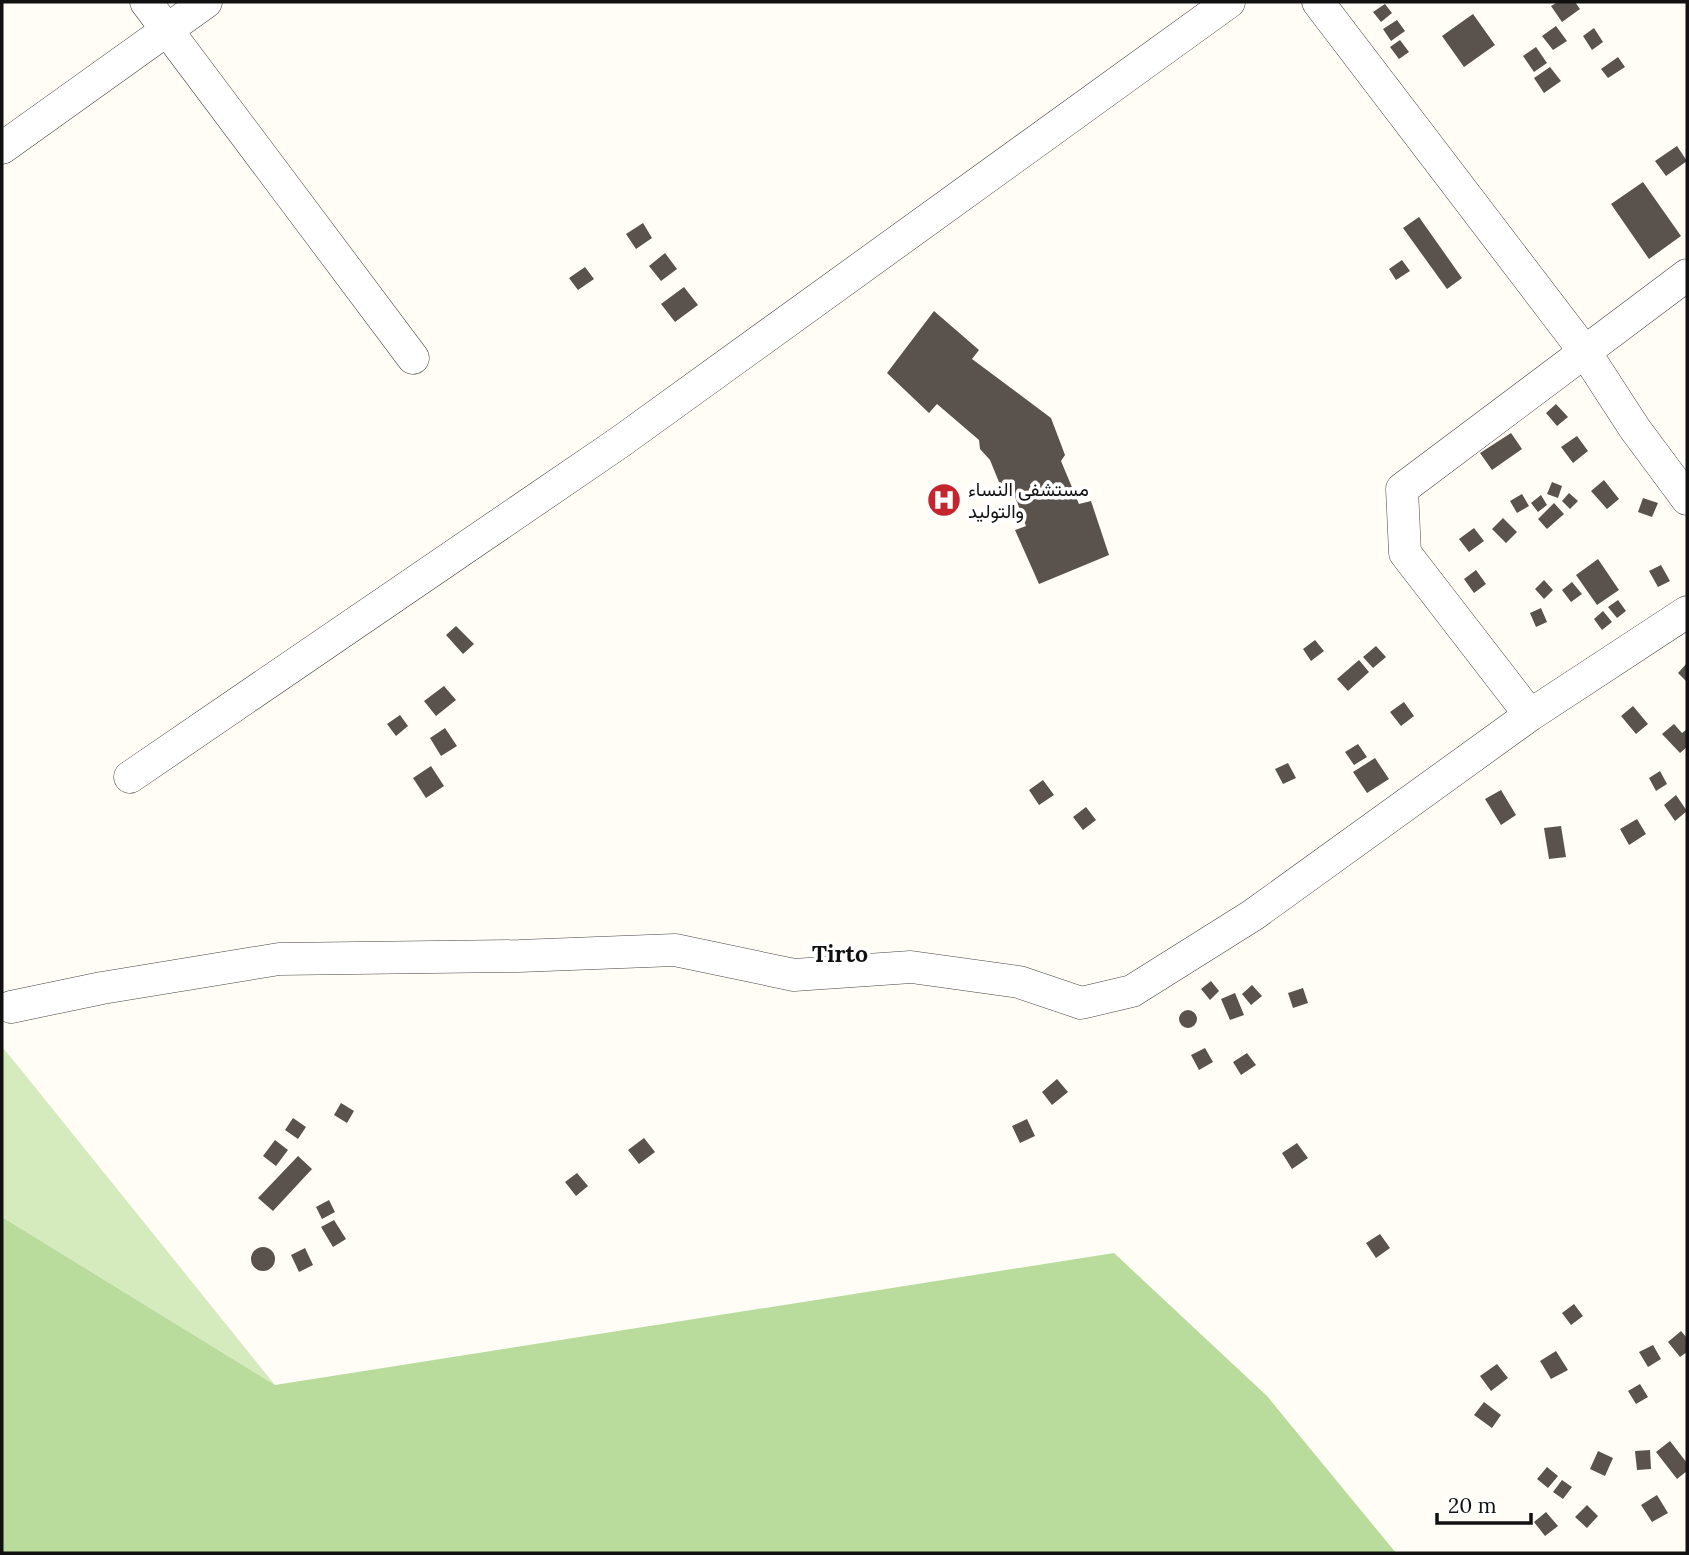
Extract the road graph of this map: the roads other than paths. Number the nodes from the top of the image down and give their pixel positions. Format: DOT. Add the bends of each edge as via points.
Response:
graph roads {
  1 [pos="146,2"];
  2 [pos="206,2"];
  3 [pos="1229,2"];
  4 [pos="1318,2"];
  5 [pos="166,31"];
  6 [pos="2,148"];
  7 [pos="1687,275"];
  8 [pos="1585,352"];
  9 [pos="413,358"];
  10 [pos="1687,499"];
  11 [pos="1687,612"];
  12 [pos="1530,715"];
  13 [pos="130,777"];
  14 [pos="11,1007"];
  1 -- 5 [label="street"];
  2 -- 5 [label="street"];
  3 -- 13 [label="street" via="620,442"];
  4 -- 8 [label="street"];
  5 -- 6 [label="street"];
  5 -- 9 [label="street"];
  7 -- 8 [label="street"];
  8 -- 10 [label="street"];
  8 -- 12 [label="street" via="1402,489 1405,554"];
  11 -- 12 [label="street"];
  12 -- 14 [label="street" via="1253,915 1132,991 1081,1003 1019,982 911,967 794,975 675,950 279,959"];
}
